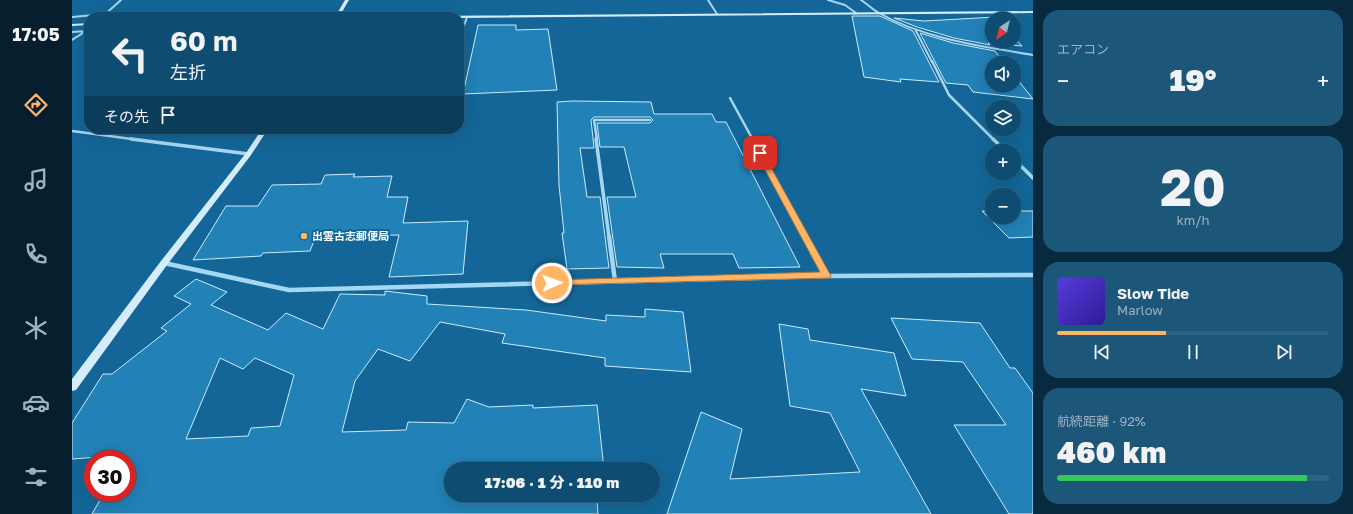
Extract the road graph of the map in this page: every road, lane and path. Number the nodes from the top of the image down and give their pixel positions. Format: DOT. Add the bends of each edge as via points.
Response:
graph roads {
  1 [pos="121,0"];
  2 [pos="347,0"];
  3 [pos="708,0"];
  4 [pos="828,0"];
  5 [pos="862,0"];
  6 [pos="108,12"];
  7 [pos="341,12"];
  8 [pos="1033,12"];
  9 [pos="856,13"];
  10 [pos="878,13"];
  11 [pos="717,14"];
  12 [pos="84,15"];
  13 [pos="72,16"];
  14 [pos="467,17"];
  15 [pos="84,24"];
  16 [pos="72,25"];
  17 [pos="464,26"];
  18 [pos="915,29"];
  19 [pos="84,30"];
  20 [pos="72,32"];
  21 [pos="84,32"];
  22 [pos="72,40"];
  23 [pos="1033,55"];
  24 [pos="730,98"];
  25 [pos="650,120"];
  26 [pos="72,131"];
  27 [pos="84,133"];
  28 [pos="95,134"];
  29 [pos="262,134"];
  30 [pos="999,144"];
  31 [pos="249,154"];
  32 [pos="1021,166"];
  33 [pos="1033,178"];
  34 [pos="164,263"];
  35 [pos="1033,275"];
  36 [pos="826,276"];
  37 [pos="614,281"];
  38 [pos="72,387"];
  1 -- 6 [label="street"];
  2 -- 7 [label="main road"];
  3 -- 11 [label="street"];
  4 -- 9 [label="street" via="845,5"];
  5 -- 10 [label="street"];
  8 -- 10 [label="main road"];
  9 -- 10 [label="main road"];
  9 -- 11 [label="main road"];
  10 -- 18 [label="street"];
  11 -- 14 [label="main road"];
  12 -- 13 [label="street"];
  14 -- 17 [label="street"];
  15 -- 16 [label="main road"];
  18 -- 23 [label="street"];
  18 -- 30 [label="street" via="949,95"];
  19 -- 20 [label="street"];
  21 -- 22 [label="street"];
  24 -- 36 [label="street"];
  25 -- 37 [label="street" via="594,120"];
  26 -- 27 [label="street"];
  28 -- 31 [label="street"];
  29 -- 31 [label="main road"];
  31 -- 34 [label="main road"];
  32 -- 33 [label="street"];
  34 -- 37 [label="street" via="288,290"];
  34 -- 38 [label="main road"];
  35 -- 36 [label="street"];
  36 -- 37 [label="street"];
}
